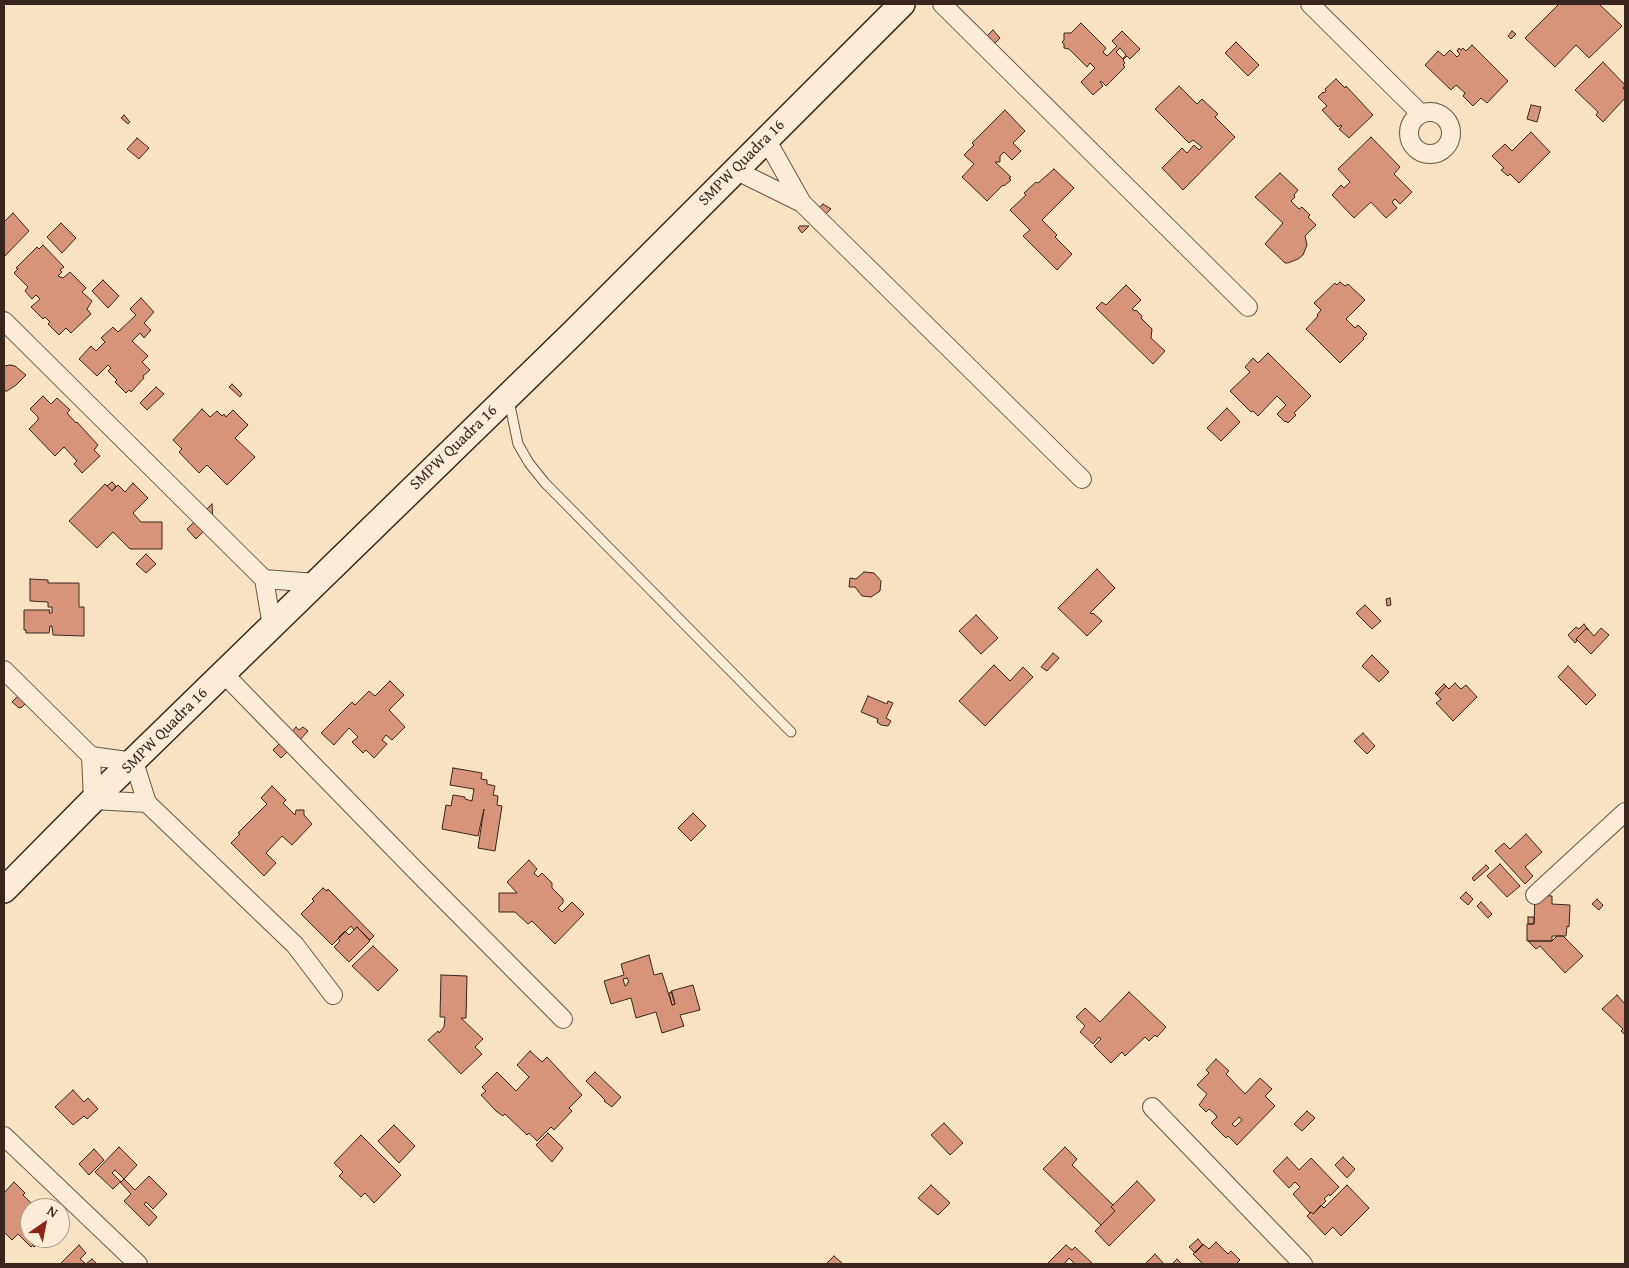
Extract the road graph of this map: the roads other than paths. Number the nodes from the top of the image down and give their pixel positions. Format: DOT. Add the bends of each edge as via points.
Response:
graph roads {
  1 [pos="902,4"];
  2 [pos="942,4"];
  3 [pos="1310,4"];
  4 [pos="1421,114"];
  5 [pos="766,139"];
  6 [pos="735,170"];
  7 [pos="802,203"];
  8 [pos="1248,307"];
  9 [pos="4,321"];
  10 [pos="508,396"];
  11 [pos="1082,479"];
  12 [pos="264,579"];
  13 [pos="316,583"];
  14 [pos="272,626"];
  15 [pos="4,670"];
  16 [pos="224,674"];
  17 [pos="791,732"];
  18 [pos="91,756"];
  19 [pos="134,762"];
  20 [pos="93,800"];
  21 [pos="147,803"];
  22 [pos="1625,812"];
  23 [pos="4,890"];
  24 [pos="1535,895"];
  25 [pos="333,995"];
  26 [pos="563,1018"];
  27 [pos="1152,1107"];
  28 [pos="4,1136"];
  29 [pos="138,1264"];
  30 [pos="1302,1264"];
  1 -- 5 [label="street, SMPW Quadra 16"];
  2 -- 8 [label="street"];
  3 -- 4 [label="street"];
  5 -- 6 [label="street, SMPW Quadra 16"];
  5 -- 7 [label="street"];
  6 -- 7 [label="street"];
  6 -- 10 [label="street, SMPW Quadra 16"];
  7 -- 11 [label="street"];
  9 -- 12 [label="street"];
  10 -- 13 [label="street, SMPW Quadra 16"];
  10 -- 17 [label="lane" via="518,444 545,483"];
  12 -- 13 [label="street"];
  12 -- 14 [label="street"];
  13 -- 14 [label="street, SMPW Quadra 16"];
  14 -- 16 [label="street, SMPW Quadra 16"];
  15 -- 18 [label="street"];
  16 -- 19 [label="street, SMPW Quadra 16"];
  16 -- 26 [label="street"];
  18 -- 19 [label="street"];
  18 -- 20 [label="street"];
  19 -- 20 [label="street, SMPW Quadra 16"];
  19 -- 21 [label="street"];
  20 -- 21 [label="street"];
  20 -- 23 [label="street, SMPW Quadra 16"];
  21 -- 25 [label="street" via="295,945"];
  22 -- 24 [label="street"];
  27 -- 30 [label="street"];
  28 -- 29 [label="street"];
}
